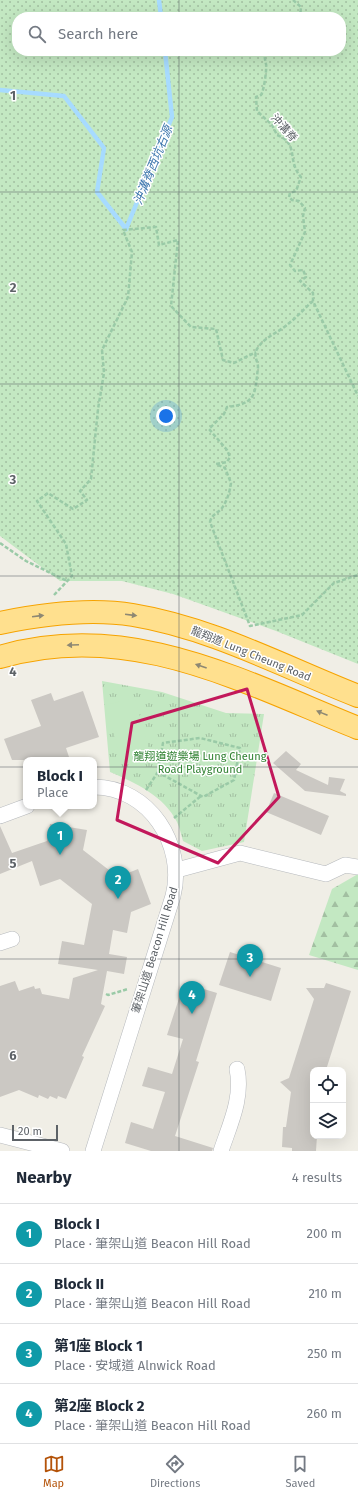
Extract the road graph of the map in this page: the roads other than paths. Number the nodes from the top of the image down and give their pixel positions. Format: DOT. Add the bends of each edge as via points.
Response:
graph roads {
  1 [pos="0,623"];
  2 [pos="0,657"];
  3 [pos="358,696"];
  4 [pos="358,728"];
  5 [pos="97,788"];
  6 [pos="23,807"];
  7 [pos="0,816"];
  8 [pos="358,867"];
  9 [pos="177,870"];
  10 [pos="237,1069"];
  11 [pos="0,1135"];
  12 [pos="62,1151"];
  13 [pos="93,1151"];
  14 [pos="222,1151"];
  1 -- 3 [label="highway, 龍翔道 Lung Cheung Road, one-way" via="57,614 92,612 131,615 172,623 209,635"];
  4 -- 2 [label="highway, one-way" via="223,674 146,650 102,645 67,645"];
  5 -- 9 [label="street, 筆架山道 Beacon Hill Road" via="120,792 148,810 162,825 167,835"];
  6 -- 7 [label="street"];
  8 -- 9 [label="street" via="344,865 326,874 240,853"];
  9 -- 13 [label="street, 筆架山道 Beacon Hill Road" via="173,896"];
  10 -- 14 [label="street" via="238,1101"];
  11 -- 12 [label="street"];
}
